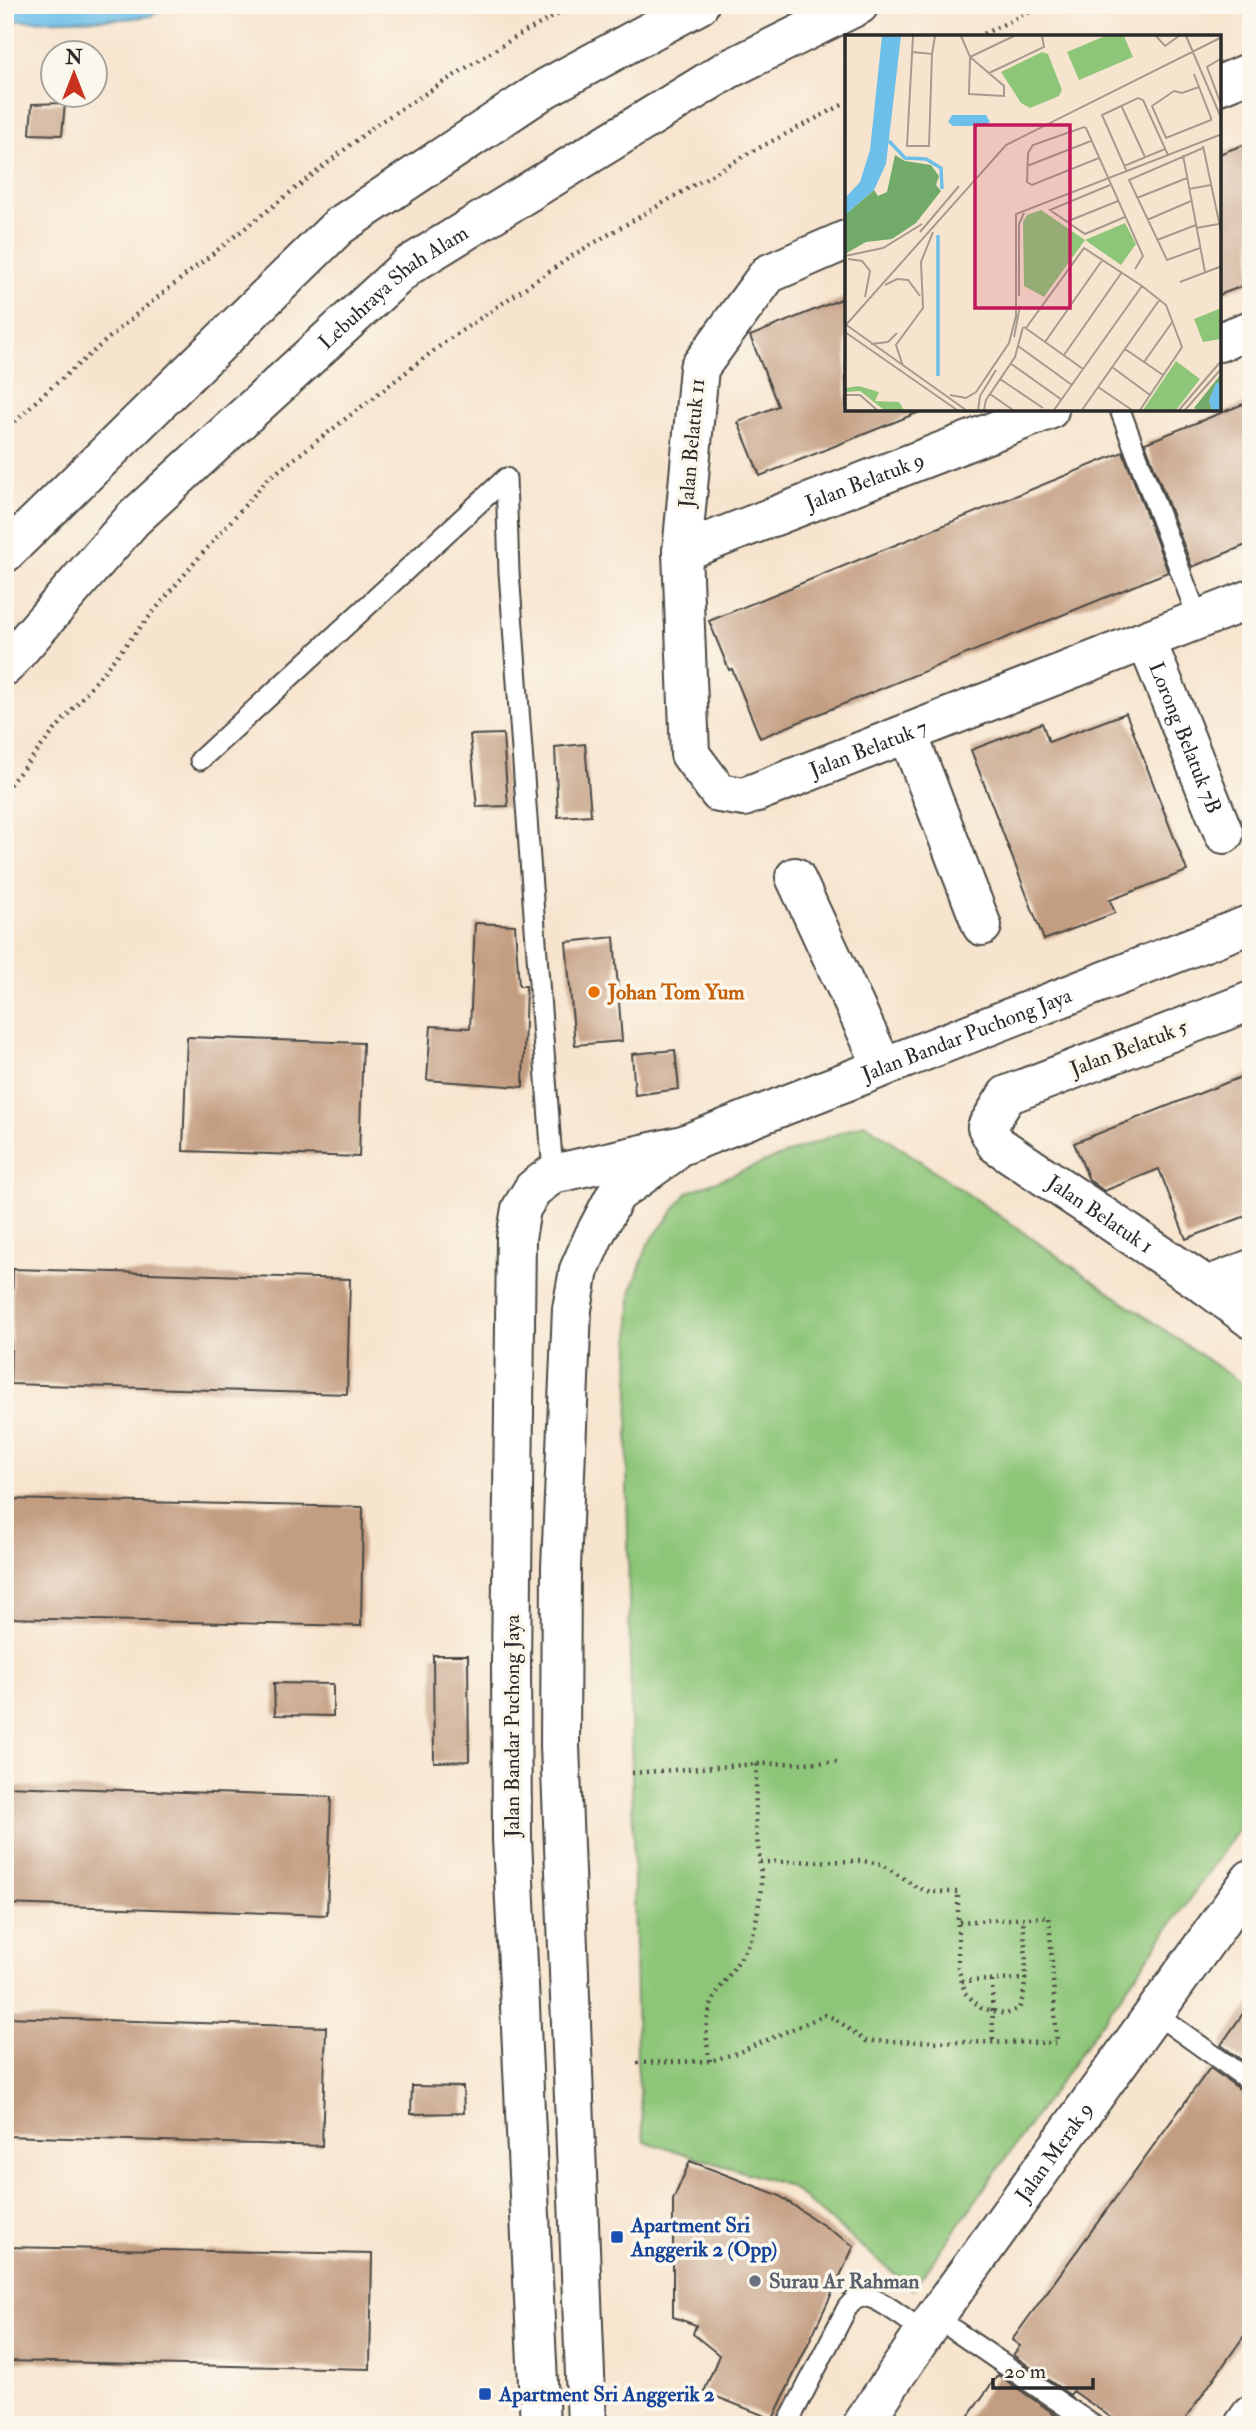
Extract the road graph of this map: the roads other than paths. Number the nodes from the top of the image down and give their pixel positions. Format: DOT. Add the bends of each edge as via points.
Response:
graph roads {
  1 [pos="699,5"];
  2 [pos="859,5"];
  3 [pos="1251,72"];
  4 [pos="1221,84"];
  5 [pos="845,240"];
  6 [pos="1251,330"];
  7 [pos="1221,341"];
  8 [pos="1046,411"];
  9 [pos="1120,411"];
  10 [pos="682,552"];
  11 [pos="5,553"];
  12 [pos="1251,600"];
  13 [pos="1199,621"];
  14 [pos="1147,642"];
  15 [pos="5,666"];
  16 [pos="908,734"];
  17 [pos="200,760"];
  18 [pos="1224,834"];
  19 [pos="795,877"];
  20 [pos="1251,923"];
  21 [pos="982,926"];
  22 [pos="1251,1001"];
  23 [pos="883,1067"];
  24 [pos="1007,1095"];
  25 [pos="683,1145"];
  26 [pos="552,1174"];
  27 [pos="1251,1269"];
  28 [pos="1208,1286"];
  29 [pos="1251,1319"];
  30 [pos="1251,1879"];
  31 [pos="1156,2014"];
  32 [pos="1251,2082"];
  33 [pos="930,2325"];
  34 [pos="1251,2416"];
  35 [pos="540,2425"];
  36 [pos="587,2425"];
  37 [pos="787,2425"];
  38 [pos="862,2425"];
  39 [pos="1093,2425"];
  40 [pos="1244,2425"];
  1 -- 11 [label="main road" via="546,88 339,226"];
  2 -- 15 [label="main road, Lebuhraya Shah Alam" via="727,70 408,266 133,519"];
  3 -- 4 [label="main road"];
  5 -- 10 [label="main road, Jalan Belatuk 11" via="768,274 699,368"];
  6 -- 7 [label="main road"];
  8 -- 10 [label="main road, Jalan Belatuk 9"];
  9 -- 13 [label="lane"];
  10 -- 16 [label="main road, Jalan Belatuk 7" via="690,754 719,793 744,797"];
  12 -- 13 [label="main road, Jalan Belatuk 7"];
  13 -- 14 [label="main road, Jalan Belatuk 7"];
  14 -- 16 [label="main road, Jalan Belatuk 7"];
  14 -- 18 [label="main road, Lorong Belatuk 7B"];
  16 -- 21 [label="main road"];
  17 -- 26 [label="lane" via="506,478"];
  19 -- 23 [label="main road"];
  20 -- 23 [label="main road, Jalan Bandar Puchong Jaya"];
  22 -- 24 [label="main road, Jalan Belatuk 5"];
  23 -- 25 [label="main road, Jalan Bandar Puchong Jaya"];
  24 -- 28 [label="main road, Jalan Belatuk 1" via="987,1127 996,1144"];
  25 -- 26 [label="main road, Jalan Bandar Puchong Jaya"];
  25 -- 36 [label="main road, Jalan Bandar Puchong Jaya" via="616,1194 579,1270 572,1309 561,1567 560,1745"];
  26 -- 35 [label="main road, Jalan Bandar Puchong Jaya" via="533,1189 522,1209 516,1238 512,1623 512,1839"];
  27 -- 28 [label="main road"];
  28 -- 29 [label="main road, Jalan Belatuk 1"];
  30 -- 31 [label="main road, Jalan Merak 9"];
  31 -- 32 [label="lane"];
  31 -- 33 [label="main road, Jalan Merak 9"];
  33 -- 37 [label="lane" via="876,2300 854,2299"];
  33 -- 38 [label="main road, Jalan Merak 9"];
  33 -- 39 [label="lane"];
  34 -- 40 [label="main road"];
}
